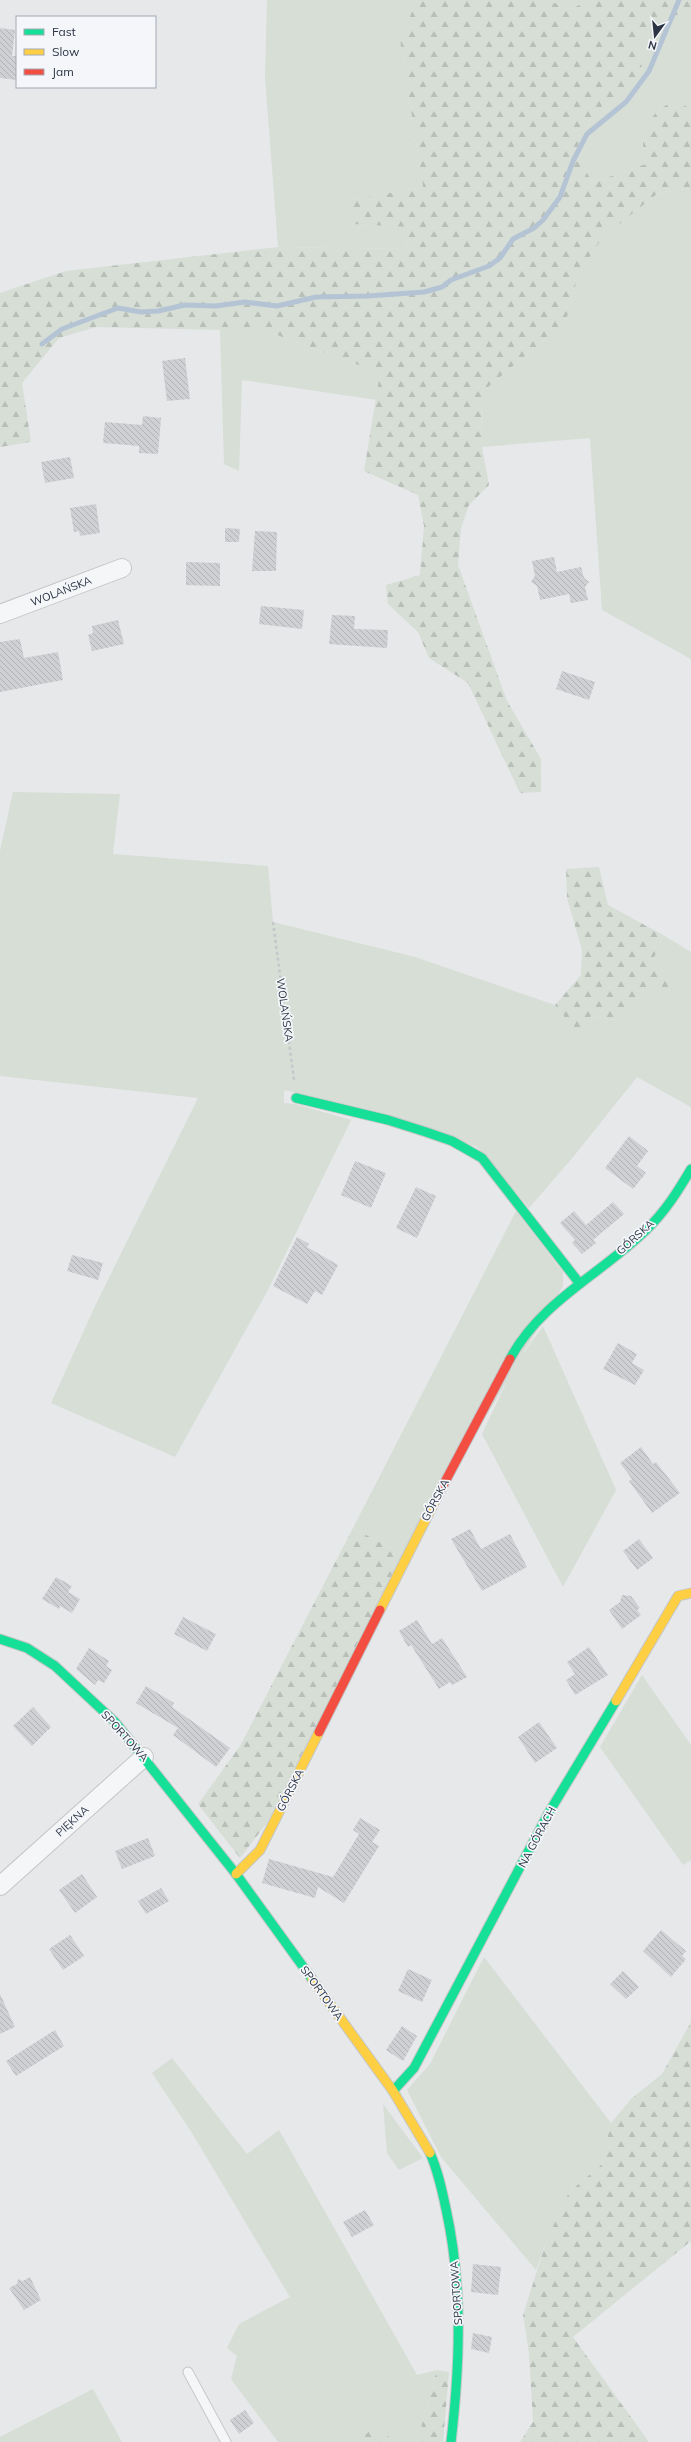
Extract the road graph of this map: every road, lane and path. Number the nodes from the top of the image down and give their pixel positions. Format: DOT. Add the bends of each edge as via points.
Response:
graph roads {
  1 [pos="122,568"];
  2 [pos="0,614"];
  3 [pos="273,922"];
  4 [pos="296,1098"];
  5 [pos="691,1169"];
  6 [pos="580,1284"];
  7 [pos="691,1593"];
  8 [pos="0,1639"];
  9 [pos="144,1757"];
  10 [pos="236,1874"];
  11 [pos="0,1886"];
  12 [pos="393,2091"];
  13 [pos="188,2372"];
  14 [pos="226,2442"];
  15 [pos="451,2442"];
  1 -- 2 [label="street, WOLAŃSKA"];
  3 -- 4 [label="path, WOLAŃSKA"];
  4 -- 6 [label="street" via="426,1132 452,1141 482,1158"];
  5 -- 6 [label="street, GÓRSKA" via="674,1198 646,1230"];
  6 -- 10 [label="street, GÓRSKA" via="548,1308 515,1349 427,1516 260,1850"];
  7 -- 12 [label="street, NA GÓRACH" via="678,1596 548,1814 414,2068"];
  8 -- 9 [label="street, SPORTOWA" via="27,1648 55,1666 115,1722"];
  9 -- 10 [label="street, SPORTOWA"];
  9 -- 11 [label="street, PIĘKNA"];
  10 -- 12 [label="street, SPORTOWA"];
  12 -- 15 [label="street, SPORTOWA" via="434,2163 449,2219 456,2274 458,2332 455,2416"];
  13 -- 14 [label="lane"];
}
